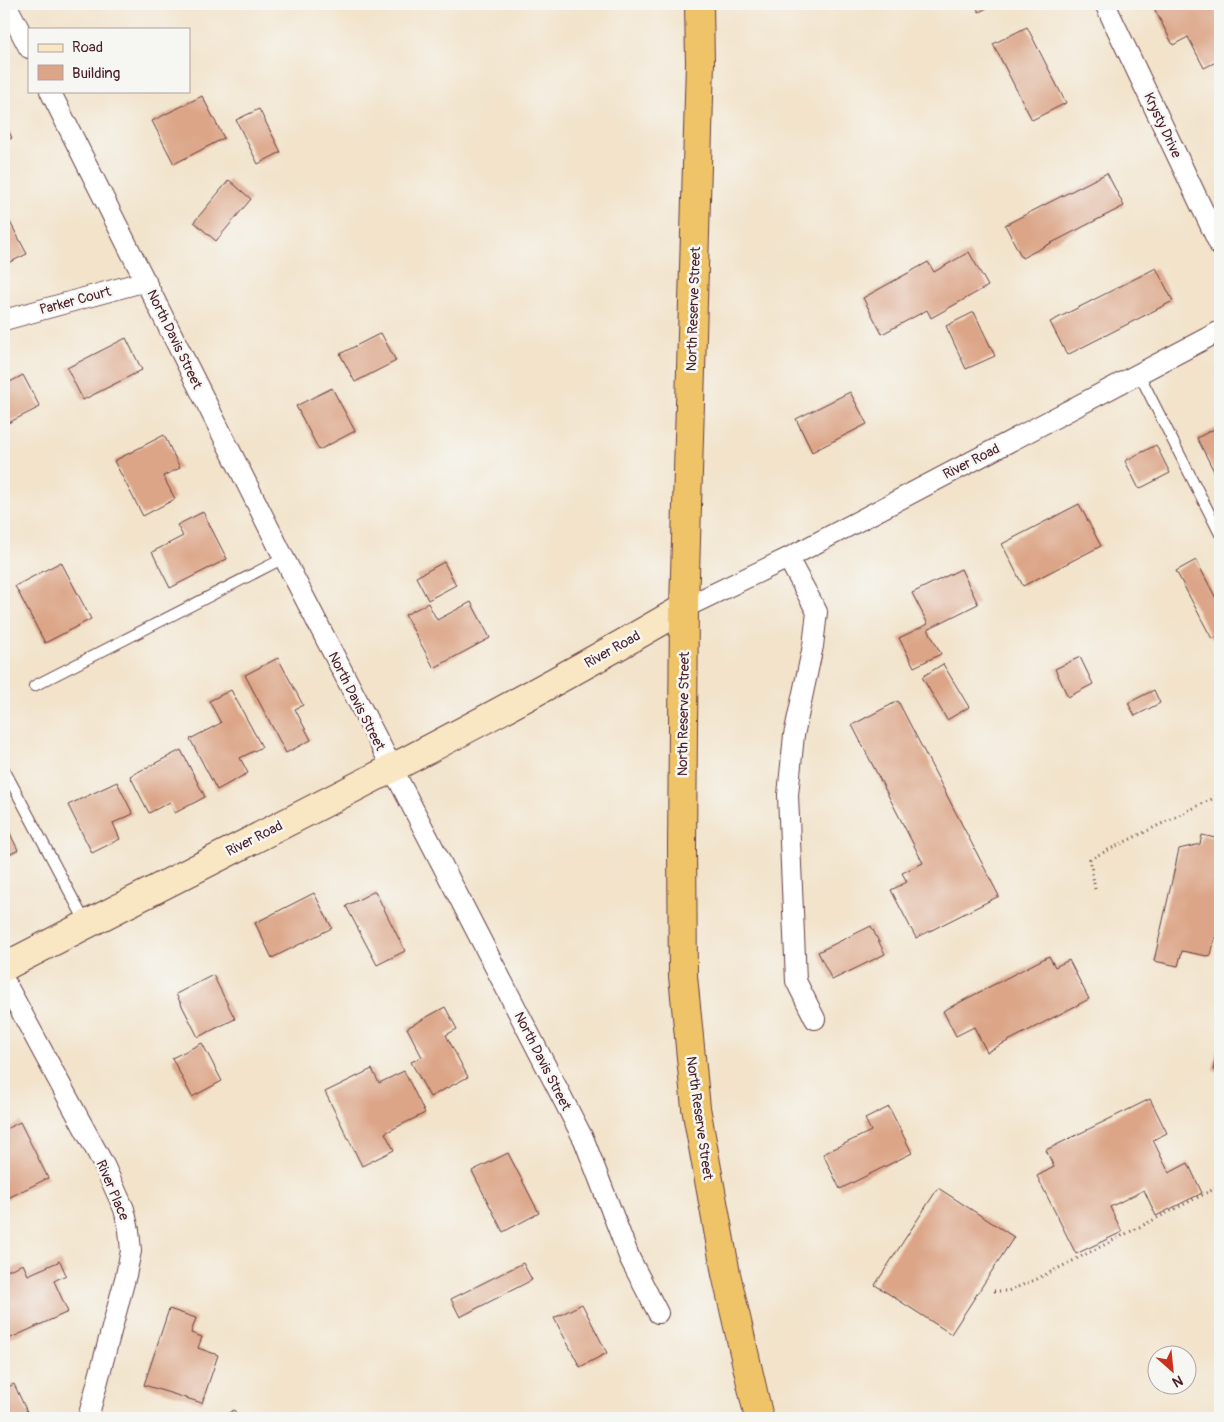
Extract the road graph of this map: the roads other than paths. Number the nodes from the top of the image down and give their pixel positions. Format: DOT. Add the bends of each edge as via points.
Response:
graph roads {
  1 [pos="6,4"];
  2 [pos="699,4"];
  3 [pos="1105,4"];
  4 [pos="28,46"];
  5 [pos="51,92"];
  6 [pos="1220,246"];
  7 [pos="146,280"];
  8 [pos="4,320"];
  9 [pos="1220,331"];
  10 [pos="1139,374"];
  11 [pos="1220,534"];
  12 [pos="284,558"];
  13 [pos="788,558"];
  14 [pos="684,608"];
  15 [pos="34,686"];
  16 [pos="392,768"];
  17 [pos="4,769"];
  18 [pos="86,924"];
  19 [pos="4,967"];
  20 [pos="4,980"];
  21 [pos="815,1019"];
  22 [pos="658,1313"];
  23 [pos="88,1418"];
  24 [pos="758,1418"];
  1 -- 4 [label="street"];
  2 -- 14 [label="highway, North Reserve Street"];
  3 -- 6 [label="street, Krysty Drive"];
  5 -- 7 [label="street, North Davis Street"];
  7 -- 8 [label="street, Parker Court"];
  7 -- 12 [label="street, North Davis Street"];
  9 -- 10 [label="street, River Road"];
  10 -- 11 [label="lane"];
  10 -- 13 [label="street, River Road"];
  12 -- 15 [label="lane"];
  12 -- 16 [label="street, North Davis Street"];
  13 -- 14 [label="street, River Road"];
  13 -- 21 [label="street" via="817,612 794,735 788,795 796,981"];
  14 -- 16 [label="street, River Road"];
  14 -- 24 [label="highway, North Reserve Street" via="683,976 696,1108 726,1274"];
  16 -- 18 [label="street, River Road"];
  16 -- 22 [label="street, North Davis Street" via="584,1140 630,1259"];
  17 -- 18 [label="lane"];
  18 -- 19 [label="street, River Road"];
  20 -- 23 [label="street, River Place" via="104,1165 124,1209 129,1230 131,1251 126,1275"];
}
